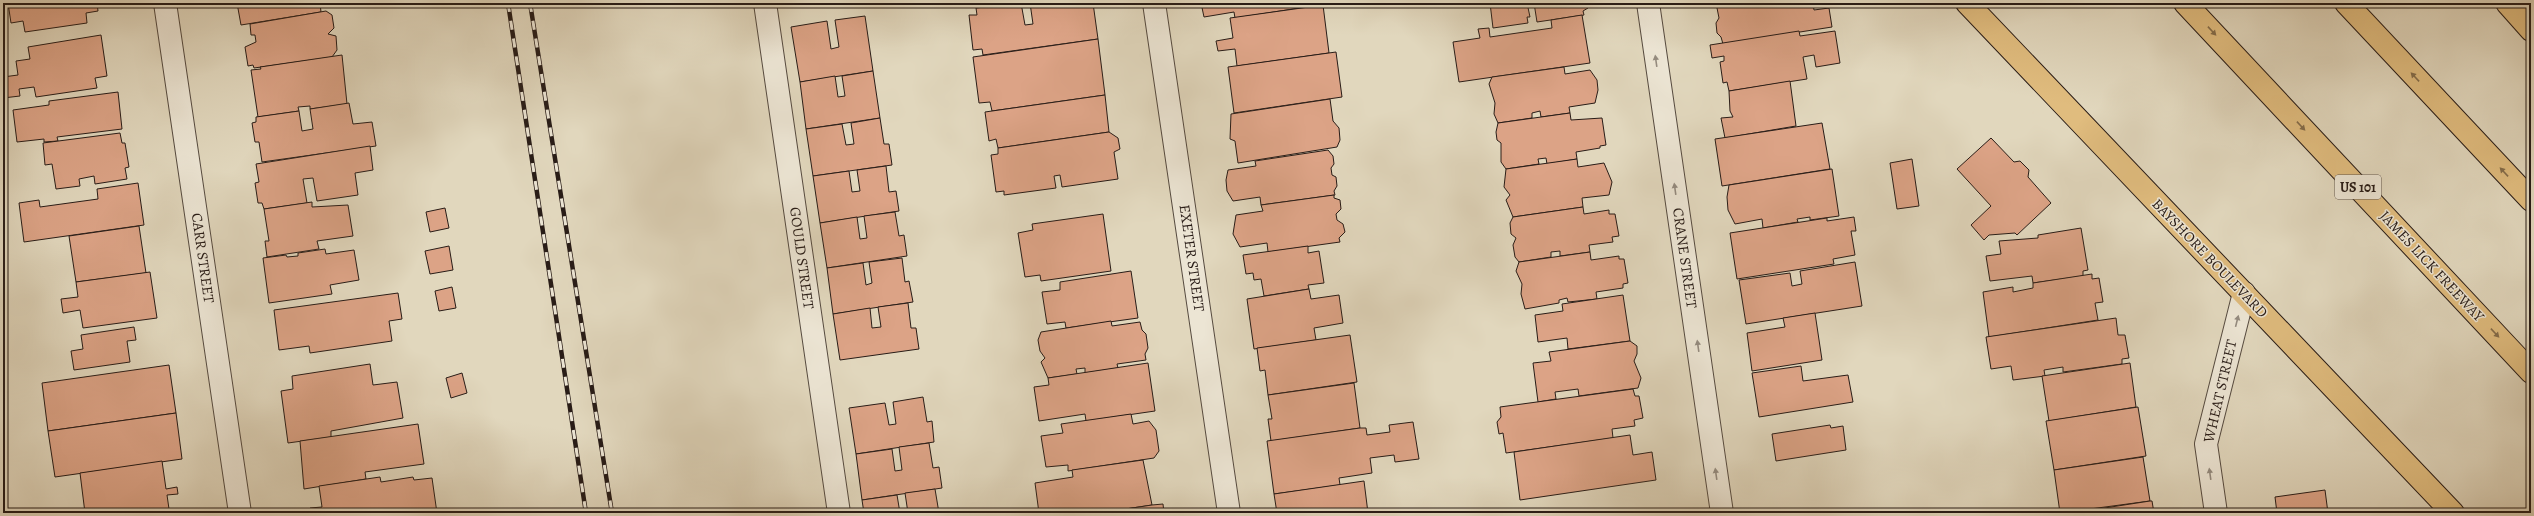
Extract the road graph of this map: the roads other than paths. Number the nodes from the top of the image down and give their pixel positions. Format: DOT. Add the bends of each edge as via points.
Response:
graph roads {
  1 [pos="165,3"];
  2 [pos="765,3"];
  3 [pos="1154,3"];
  4 [pos="1648,3"];
  5 [pos="1967,3"];
  6 [pos="2185,3"];
  7 [pos="2346,3"];
  8 [pos="2507,3"];
  9 [pos="2531,30"];
  10 [pos="2531,200"];
  11 [pos="2244,293"];
  12 [pos="2531,372"];
  13 [pos="240,513"];
  14 [pos="839,513"];
  15 [pos="1229,513"];
  16 [pos="1722,513"];
  17 [pos="2216,513"];
  18 [pos="2453,513"];
  1 -- 13 [label="street, CARR STREET"];
  2 -- 14 [label="street, GOULD STREET"];
  3 -- 15 [label="street, EXETER STREET"];
  16 -- 4 [label="street, CRANE STREET, one-way"];
  5 -- 11 [label="main road, BAYSHORE BOULEVARD"];
  6 -- 12 [label="main road, JAMES LICK FREEWAY / US 101, one-way"];
  10 -- 7 [label="main road, one-way"];
  8 -- 9 [label="main road"];
  17 -- 11 [label="street, WHEAT STREET, one-way" via="2206,444"];
  11 -- 18 [label="main road, BAYSHORE BOULEVARD"];
}
